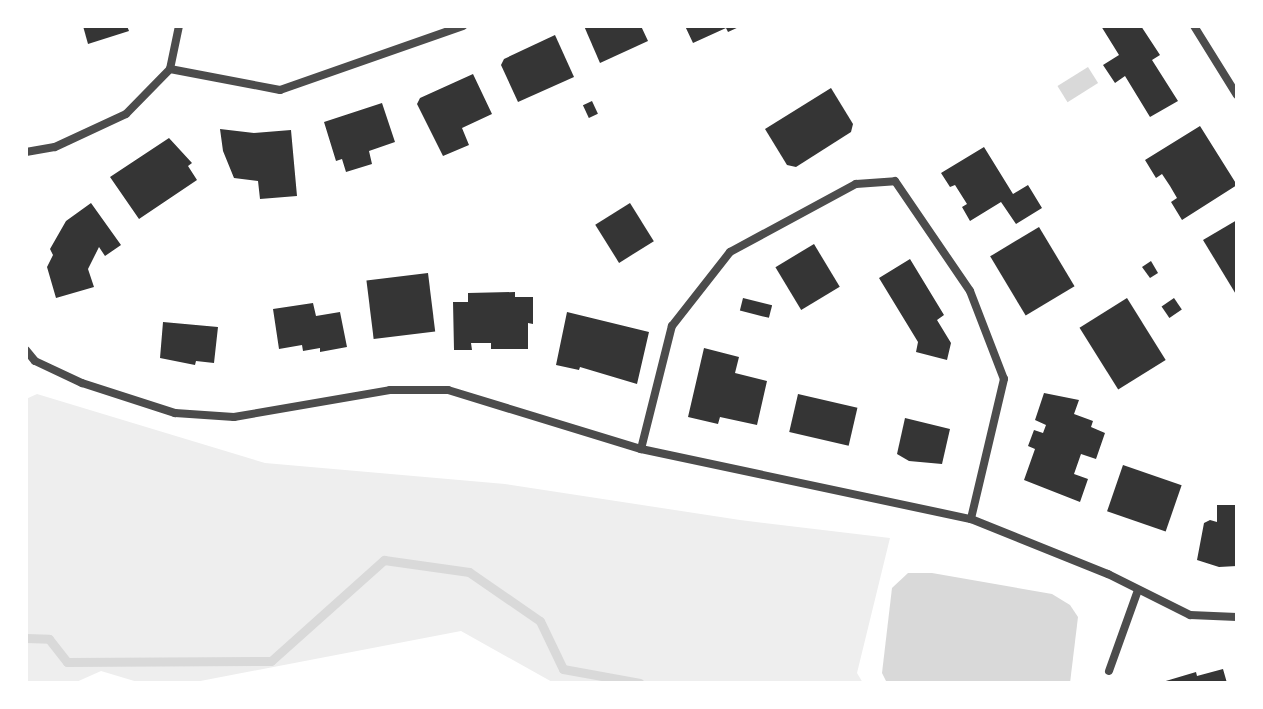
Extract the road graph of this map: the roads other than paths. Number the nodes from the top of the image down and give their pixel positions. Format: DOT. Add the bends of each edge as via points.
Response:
graph roads {
  1 [pos="179,26"];
  2 [pos="463,26"];
  3 [pos="1194,26"];
  4 [pos="170,69"];
  5 [pos="1237,95"];
  6 [pos="26,152"];
  7 [pos="26,350"];
  8 [pos="641,449"];
  9 [pos="971,519"];
  10 [pos="1138,590"];
  11 [pos="1237,617"];
  12 [pos="1109,671"];
  1 -- 4 [label="street"];
  2 -- 4 [label="street" via="280,90"];
  3 -- 5 [label="street"];
  4 -- 6 [label="street" via="126,114 55,147"];
  7 -- 8 [label="street" via="35,361 82,383 175,413 234,417 390,390 448,390"];
  8 -- 9 [label="street"];
  8 -- 9 [label="street" via="672,326 730,252 856,184 895,181 970,291 1004,379"];
  9 -- 10 [label="street"];
  10 -- 11 [label="street" via="1190,615"];
  10 -- 12 [label="street"];
}
